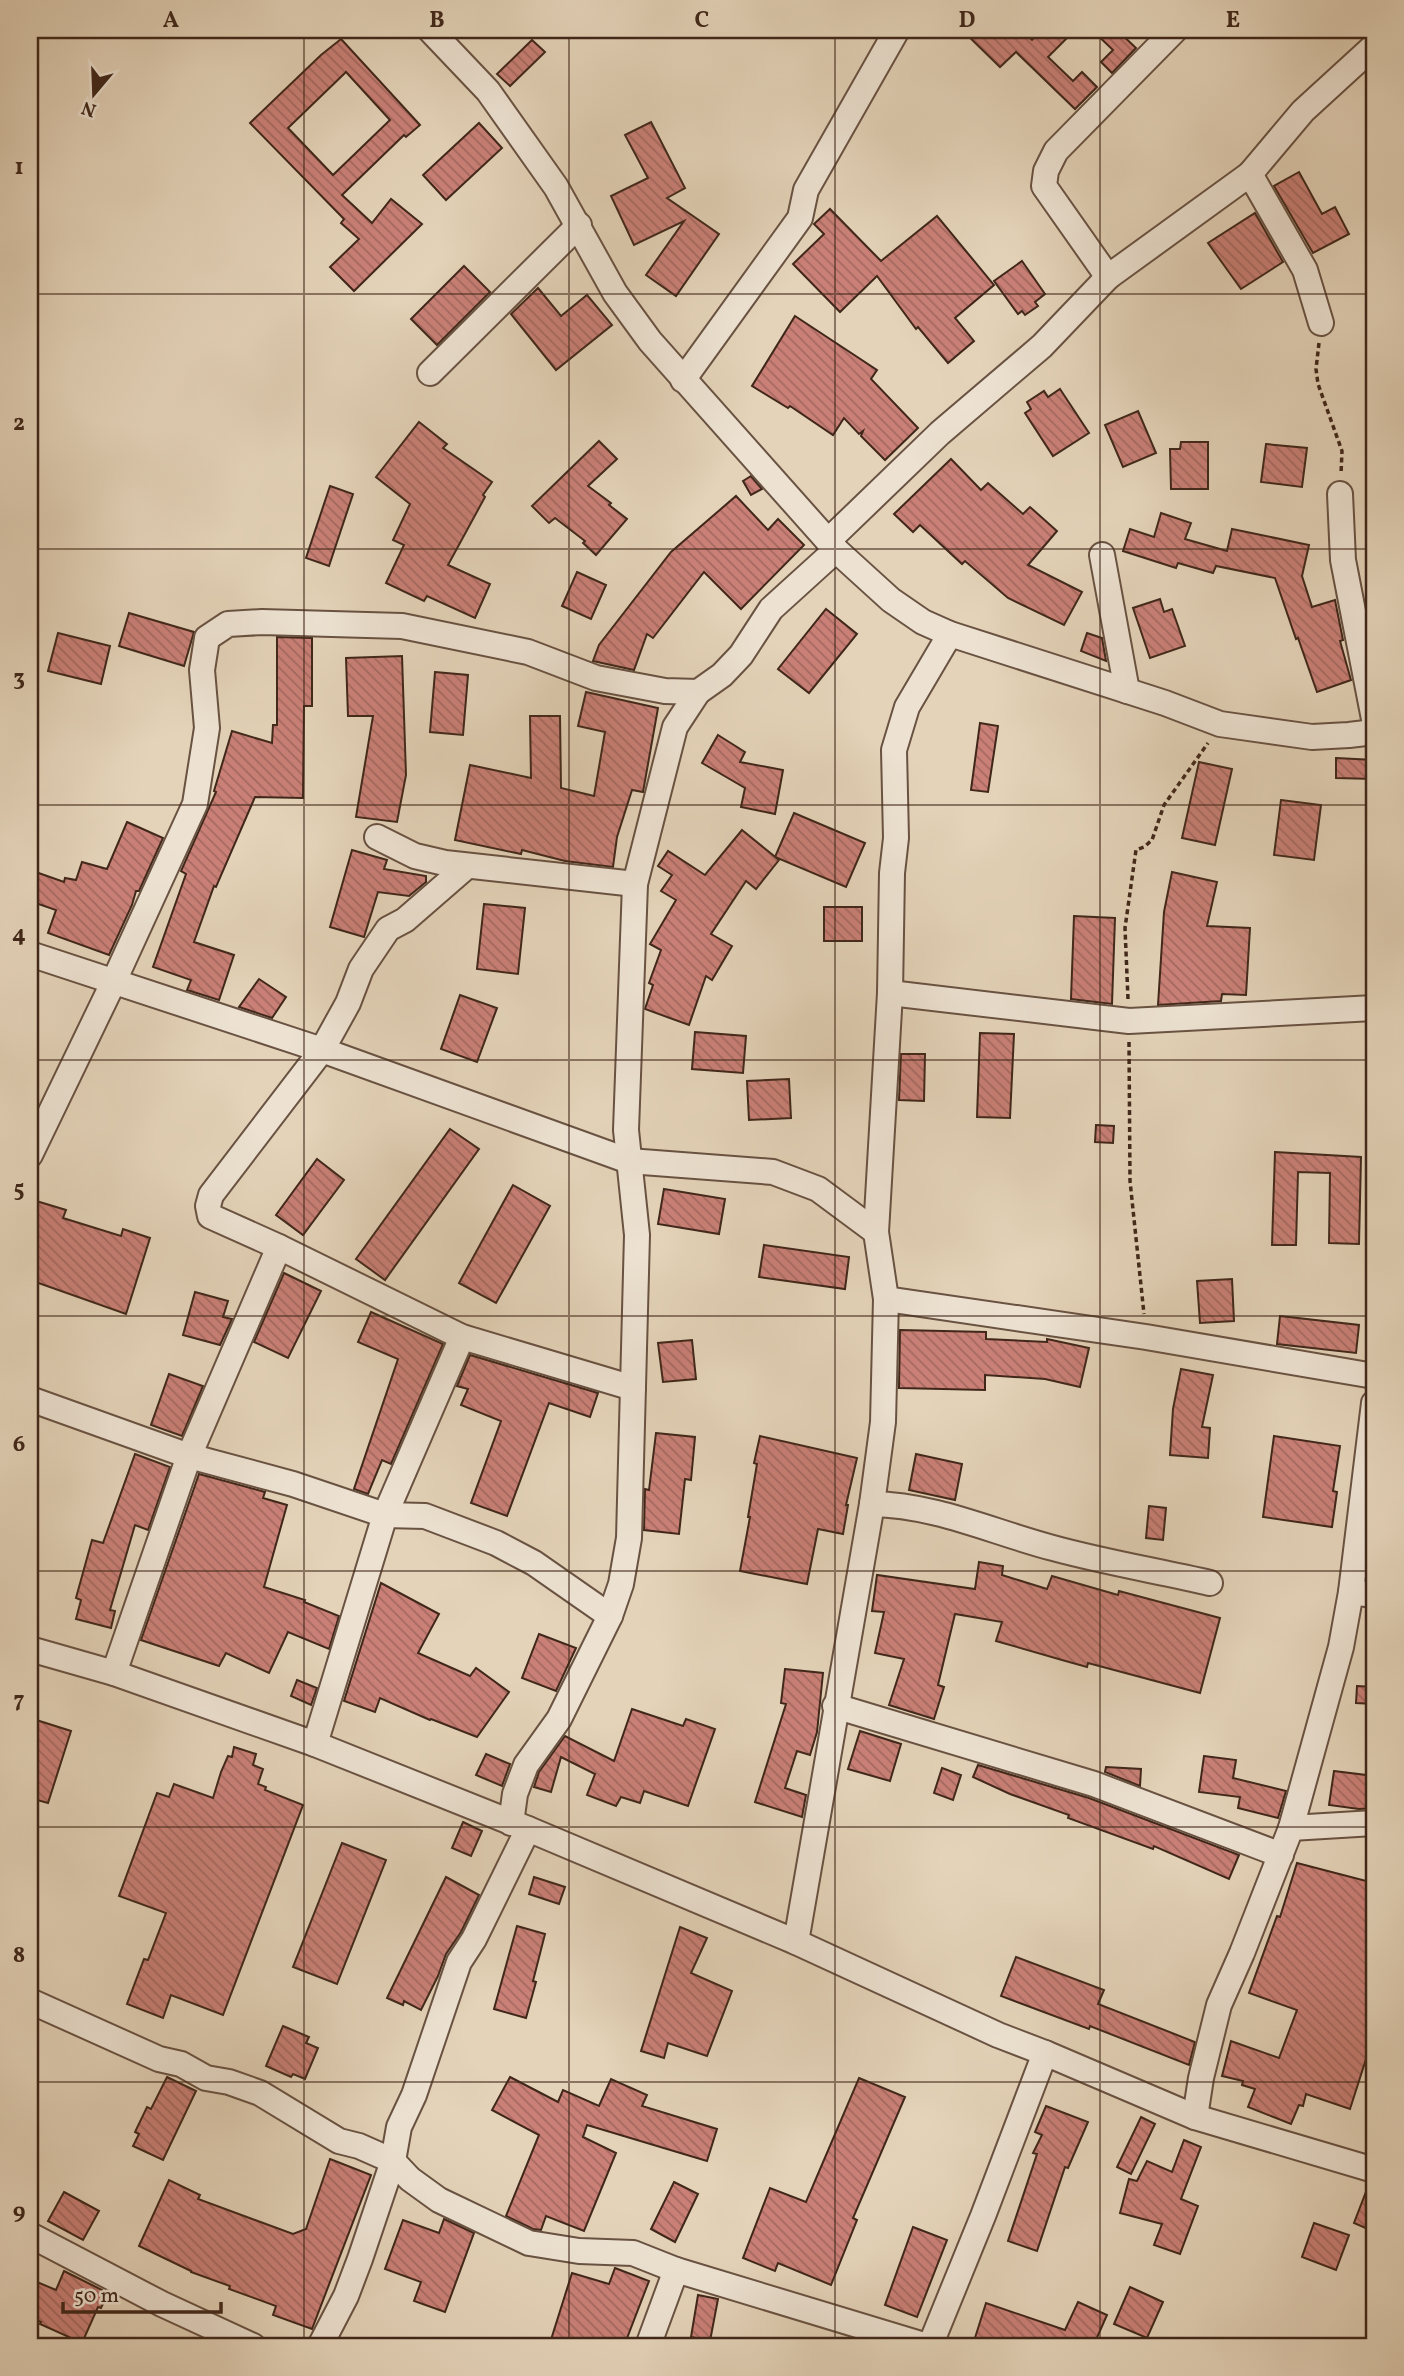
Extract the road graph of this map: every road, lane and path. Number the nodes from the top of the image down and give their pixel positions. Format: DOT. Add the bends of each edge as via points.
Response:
graph roads {
  1 [pos="430,30"];
  2 [pos="897,30"];
  3 [pos="1175,30"];
  4 [pos="1374,46"];
  5 [pos="1250,174"];
  6 [pos="579,225"];
  7 [pos="1108,278"];
  8 [pos="1321,323"];
  9 [pos="430,373"];
  10 [pos="683,380"];
  11 [pos="1340,494"];
  12 [pos="832,546"];
  13 [pos="1102,555"];
  14 [pos="950,634"];
  15 [pos="1127,691"];
  16 [pos="698,692"];
  17 [pos="1374,719"];
  18 [pos="1374,732"];
  19 [pos="377,836"];
  20 [pos="466,867"];
  21 [pos="635,884"];
  22 [pos="30,954"];
  23 [pos="114,981"];
  24 [pos="890,993"];
  25 [pos="1374,1008"];
  26 [pos="322,1050"];
  27 [pos="30,1155"];
  28 [pos="629,1161"];
  29 [pos="876,1232"];
  30 [pos="279,1247"];
  31 [pos="886,1299"];
  32 [pos="462,1337"];
  33 [pos="1374,1376"];
  34 [pos="633,1388"];
  35 [pos="30,1399"];
  36 [pos="1374,1403"];
  37 [pos="189,1456"];
  38 [pos="872,1504"];
  39 [pos="385,1515"];
  40 [pos="1210,1583"];
  41 [pos="1363,1593"];
  42 [pos="610,1616"];
  43 [pos="30,1648"];
  44 [pos="114,1673"];
  45 [pos="835,1706"];
  46 [pos="315,1744"];
  47 [pos="1374,1824"];
  48 [pos="519,1826"];
  49 [pos="1291,1828"];
  50 [pos="1281,1855"];
  51 [pos="796,1942"];
  52 [pos="30,2001"];
  53 [pos="1045,2053"];
  54 [pos="1195,2118"];
  55 [pos="393,2161"];
  56 [pos="1374,2170"];
  57 [pos="30,2235"];
  58 [pos="676,2270"];
  59 [pos="253,2346"];
  60 [pos="320,2346"];
  61 [pos="648,2346"];
  62 [pos="928,2346"];
  1 -- 6 [label="street" via="488,91"];
  2 -- 10 [label="street" via="806,190 800,218"];
  3 -- 7 [label="street" via="1056,151 1046,170 1044,186"];
  4 -- 5 [label="street" via="1303,111"];
  5 -- 7 [label="street"];
  5 -- 8 [label="street" via="1305,270"];
  6 -- 9 [label="street"];
  6 -- 10 [label="street" via="615,293"];
  7 -- 12 [label="street" via="1042,346 940,433"];
  8 -- 11 [label="path" via="1316,369 1342,451"];
  10 -- 12 [label="street"];
  11 -- 17 [label="street" via="1343,560"];
  12 -- 14 [label="street" via="891,600"];
  12 -- 16 [label="street" via="771,609 741,655"];
  13 -- 15 [label="street"];
  14 -- 15 [label="street"];
  14 -- 24 [label="street" via="907,707 894,750"];
  15 -- 18 [label="street" via="1220,724 1312,737"];
  16 -- 21 [label="street" via="676,727"];
  16 -- 23 [label="street" via="596,678 528,652 401,626 228,624 207,638 202,670 207,727 195,804"];
  19 -- 20 [label="street" via="415,856"];
  20 -- 21 [label="street"];
  20 -- 26 [label="street" via="405,920 388,929 361,969"];
  21 -- 28 [label="street" via="626,1130"];
  22 -- 23 [label="street"];
  23 -- 26 [label="street"];
  23 -- 27 [label="street"];
  24 -- 25 [label="street" via="1129,1021"];
  24 -- 29 [label="street"];
  26 -- 28 [label="street"];
  26 -- 30 [label="street" via="211,1195 208,1206 210,1216"];
  28 -- 29 [label="street" via="773,1172 818,1189"];
  28 -- 34 [label="street" via="637,1235"];
  29 -- 31 [label="street"];
  30 -- 32 [label="street"];
  30 -- 37 [label="street"];
  31 -- 33 [label="street"];
  31 -- 38 [label="street" via="883,1422"];
  32 -- 34 [label="street"];
  32 -- 39 [label="street"];
  34 -- 42 [label="street" via="629,1538"];
  35 -- 37 [label="street"];
  36 -- 41 [label="street"];
  37 -- 39 [label="street"];
  37 -- 44 [label="street"];
  38 -- 40 [label="street" via="957,1517 1055,1549"];
  38 -- 45 [label="street"];
  39 -- 42 [label="street" via="425,1516 496,1543 534,1563"];
  39 -- 46 [label="street"];
  41 -- 49 [label="street" via="1338,1658"];
  42 -- 48 [label="street" via="559,1719 526,1765 515,1794"];
  43 -- 44 [label="street"];
  44 -- 46 [label="street"];
  45 -- 50 [label="street" via="1094,1784"];
  45 -- 51 [label="street"];
  46 -- 48 [label="street"];
  47 -- 49 [label="street"];
  48 -- 51 [label="street"];
  48 -- 55 [label="street" via="474,1939 459,1962 399,2127"];
  49 -- 50 [label="street"];
  50 -- 54 [label="street" via="1219,2005"];
  51 -- 53 [label="street"];
  52 -- 55 [label="street" via="206,2078 260,2093 339,2141"];
  53 -- 54 [label="street"];
  53 -- 62 [label="street" via="988,2206"];
  54 -- 56 [label="street"];
  55 -- 58 [label="street" via="439,2200 529,2243 633,2253"];
  55 -- 60 [label="street" via="346,2296"];
  57 -- 59 [label="street"];
  58 -- 61 [label="street"];
  58 -- 62 [label="street"];
}
